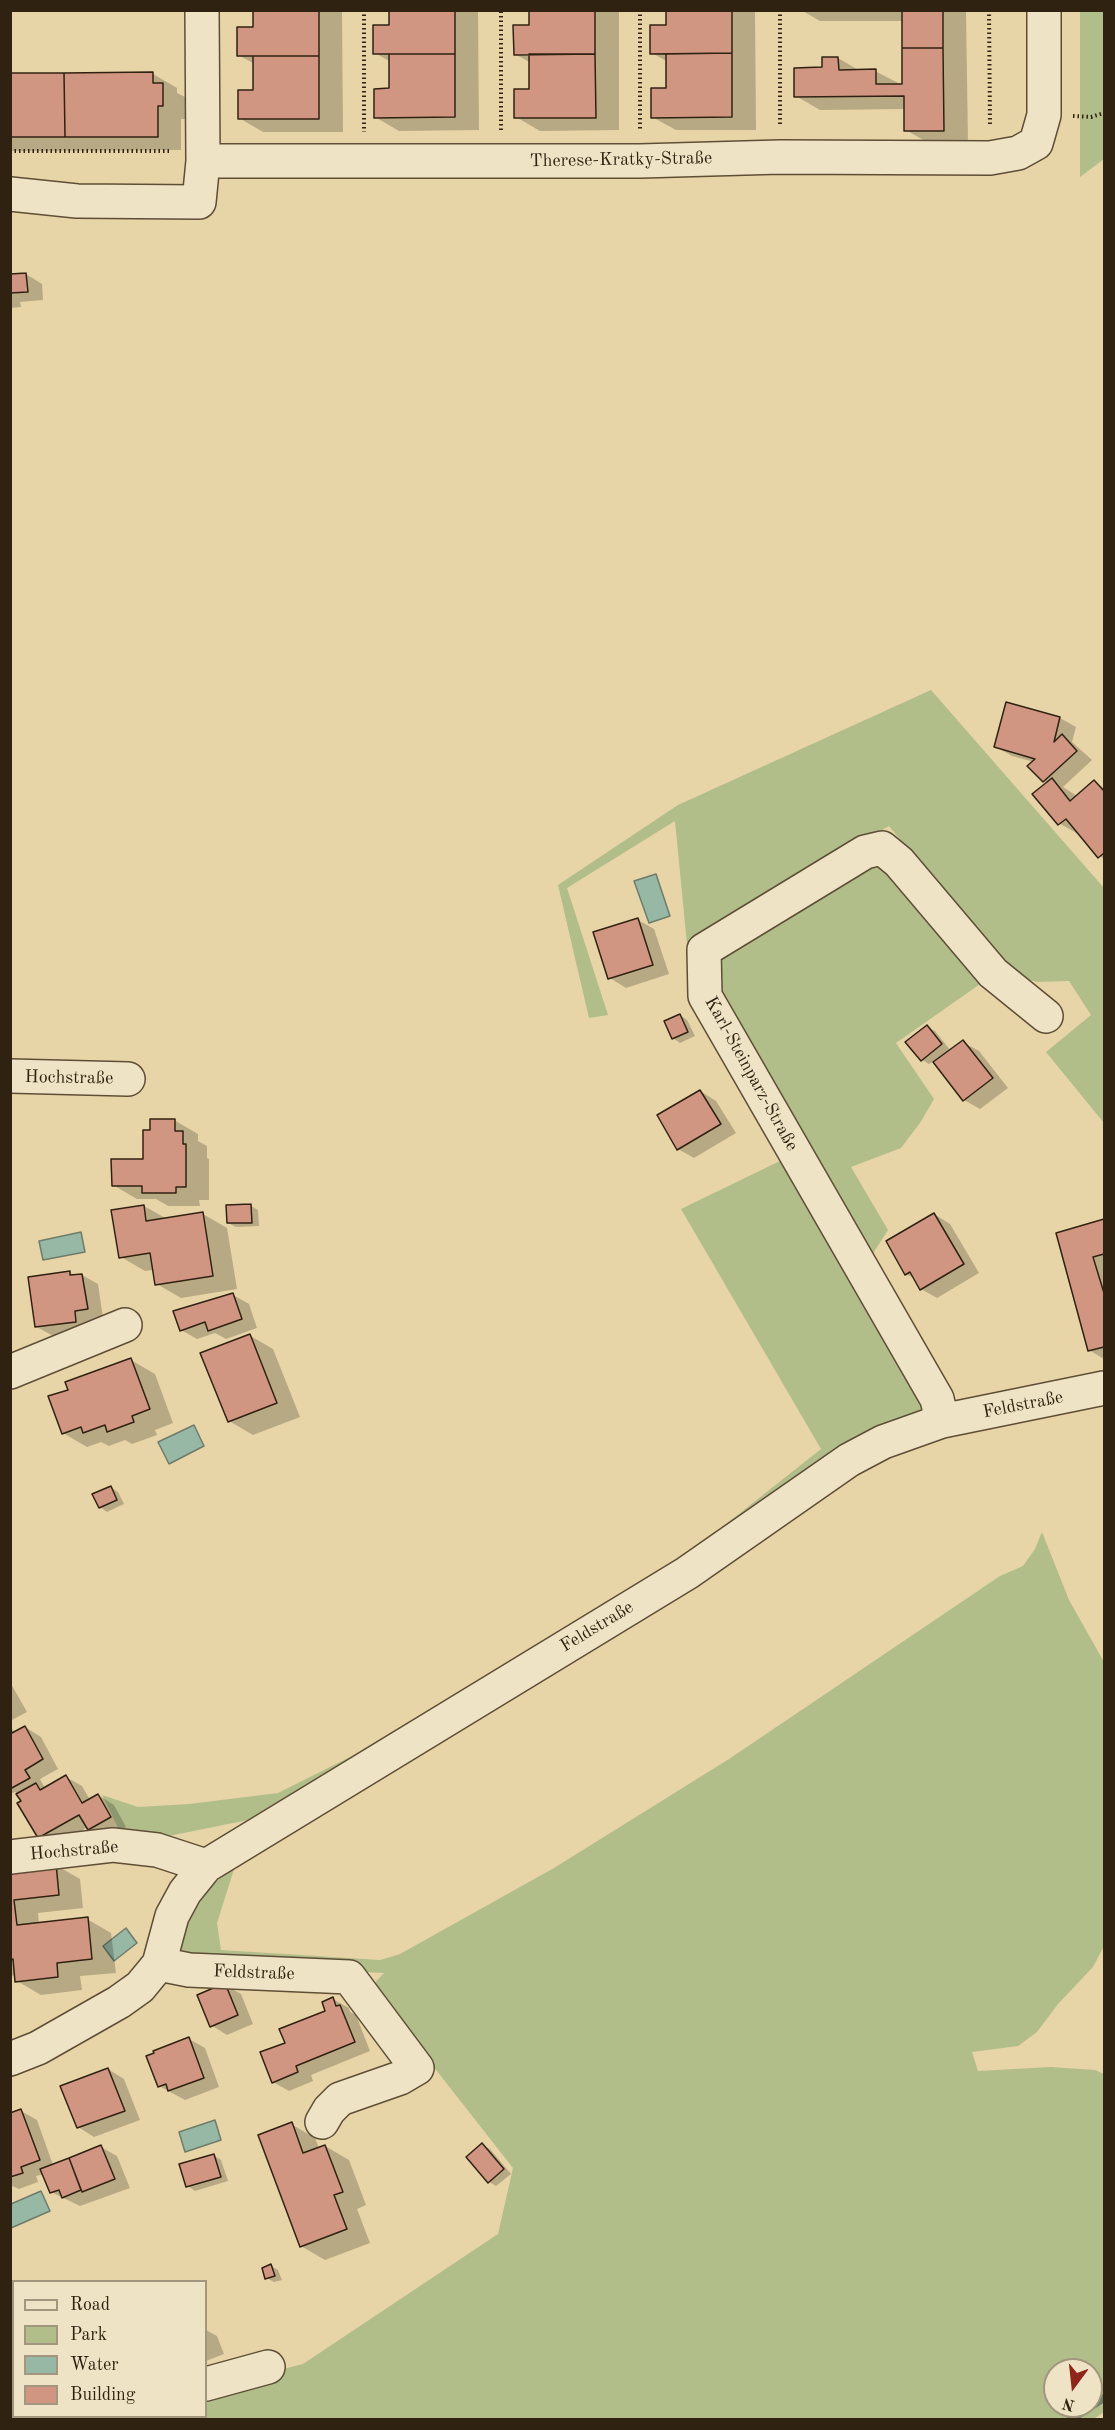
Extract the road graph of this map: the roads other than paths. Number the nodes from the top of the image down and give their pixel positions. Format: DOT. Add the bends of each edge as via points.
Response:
graph roads {
  1 [pos="202,10"];
  2 [pos="1044,10"];
  3 [pos="202,156"];
  4 [pos="10,194"];
  5 [pos="1046,1016"];
  6 [pos="10,1076"];
  7 [pos="128,1079"];
  8 [pos="125,1325"];
  9 [pos="10,1372"];
  10 [pos="1104,1388"];
  11 [pos="942,1421"];
  12 [pos="10,1857"];
  13 [pos="206,1866"];
  14 [pos="159,1964"];
  15 [pos="10,2059"];
  16 [pos="322,2122"];
  17 [pos="268,2367"];
  18 [pos="207,2384"];
  1 -- 3 [label="street"];
  2 -- 3 [label="street, Therese-Kratky-Straße" via="1044,115 1036,143 1018,153 990,158 501,161"];
  3 -- 4 [label="street" via="199,202 77,201"];
  5 -- 11 [label="street, Karl-Steinparz-Straße" via="993,973 899,862 882,849 866,852 704,950 705,996 937,1399"];
  6 -- 7 [label="street, Hochstraße"];
  8 -- 9 [label="street"];
  10 -- 11 [label="street, Feldstraße"];
  11 -- 13 [label="street, Feldstraße" via="883,1442 849,1460 687,1573"];
  12 -- 13 [label="street, Hochstraße" via="113,1845 157,1850"];
  13 -- 14 [label="street, Feldstraße" via="172,1916"];
  14 -- 15 [label="street, Feldstraße" via="140,1987 119,2002 38,2048"];
  14 -- 16 [label="street, Feldstraße" via="189,1970 350,1977 417,2068 340,2099"];
  17 -- 18 [label="street"];
}
